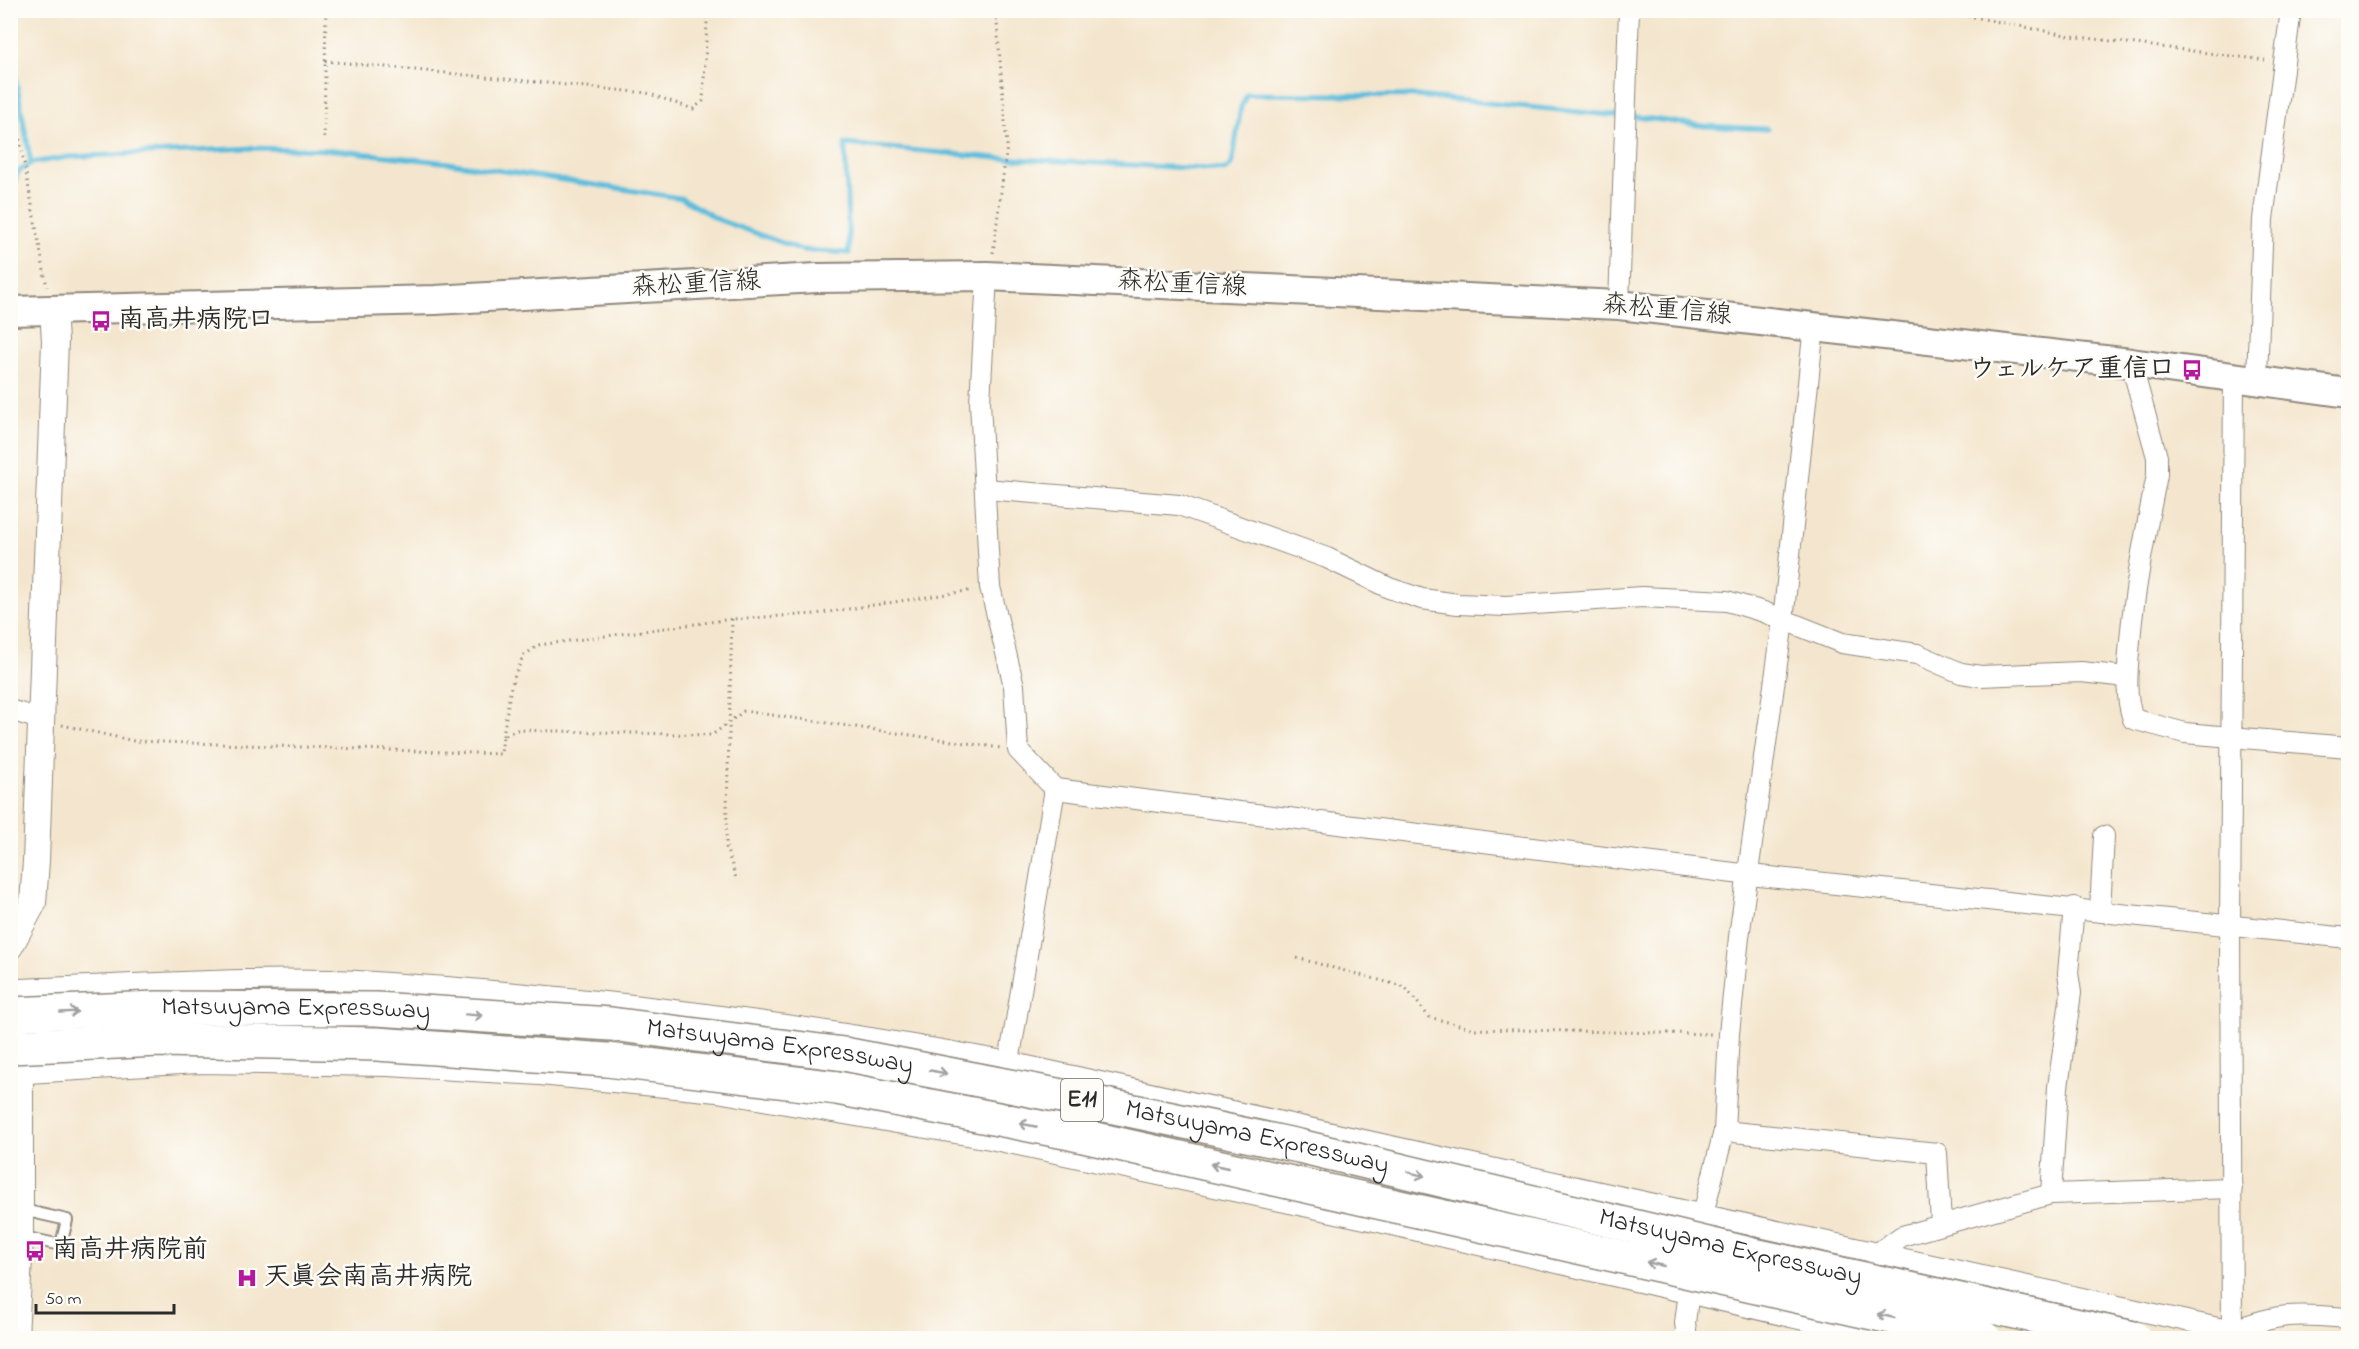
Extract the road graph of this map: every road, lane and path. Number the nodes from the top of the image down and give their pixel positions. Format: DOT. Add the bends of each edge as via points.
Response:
graph roads {
  1 [pos="326,10"];
  2 [pos="705,10"];
  3 [pos="996,10"];
  4 [pos="1629,10"];
  5 [pos="1938,10"];
  6 [pos="2291,10"];
  7 [pos="325,61"];
  8 [pos="2283,62"];
  9 [pos="10,86"];
  10 [pos="324,138"];
  11 [pos="987,276"];
  12 [pos="1619,305"];
  13 [pos="53,310"];
  14 [pos="10,311"];
  15 [pos="1814,326"];
  16 [pos="2132,363"];
  17 [pos="2246,377"];
  18 [pos="2349,393"];
  19 [pos="985,489"];
  20 [pos="990,587"];
  21 [pos="732,619"];
  22 [pos="1783,621"];
  23 [pos="2127,677"];
  24 [pos="10,710"];
  25 [pos="43,720"];
  26 [pos="730,720"];
  27 [pos="503,736"];
  28 [pos="2231,737"];
  29 [pos="2349,747"];
  30 [pos="1018,750"];
  31 [pos="1055,789"];
  32 [pos="2104,836"];
  33 [pos="1750,875"];
  34 [pos="736,878"];
  35 [pos="2074,907"];
  36 [pos="2100,910"];
  37 [pos="2230,926"];
  38 [pos="2349,938"];
  39 [pos="10,946"];
  40 [pos="1297,958"];
  41 [pos="13,992"];
  42 [pos="1729,1034"];
  43 [pos="1010,1062"];
  44 [pos="15,1064"];
  45 [pos="1724,1131"];
  46 [pos="2232,1188"];
  47 [pos="2051,1194"];
  48 [pos="23,1210"];
  49 [pos="1702,1215"];
  50 [pos="1941,1223"];
  51 [pos="23,1237"];
  52 [pos="1875,1255"];
  53 [pos="1688,1294"];
  54 [pos="2349,1318"];
  55 [pos="2232,1335"];
  56 [pos="18,1338"];
  57 [pos="1687,1338"];
  58 [pos="1882,1338"];
  59 [pos="1984,1338"];
  60 [pos="2134,1338"];
  1 -- 7 [label="path"];
  2 -- 7 [label="path" via="703,101 693,110 647,93"];
  3 -- 11 [label="path" via="1007,146"];
  4 -- 12 [label="street"];
  5 -- 8 [label="path" via="2071,36"];
  6 -- 8 [label="street"];
  7 -- 10 [label="path"];
  8 -- 17 [label="street"];
  9 -- 13 [label="path"];
  11 -- 12 [label="main road, 森松重信線"];
  11 -- 13 [label="main road, 森松重信線" via="817,278 435,300"];
  11 -- 19 [label="street" via="981,402"];
  12 -- 15 [label="main road, 森松重信線"];
  13 -- 14 [label="main road, 森松重信線"];
  13 -- 25 [label="street"];
  15 -- 16 [label="main road, 森松重信線"];
  15 -- 22 [label="street"];
  16 -- 17 [label="main road, 森松重信線"];
  16 -- 23 [label="street" via="2157,457 2157,475 2135,588"];
  17 -- 18 [label="main road, 森松重信線"];
  17 -- 28 [label="street"];
  19 -- 20 [label="street"];
  19 -- 22 [label="street" via="1179,505 1327,558 1422,599 1506,606 1642,597 1727,601"];
  20 -- 21 [label="path" via="815,615"];
  20 -- 30 [label="street" via="1014,686"];
  21 -- 26 [label="path"];
  21 -- 27 [label="path" via="539,645 523,656 515,676"];
  22 -- 23 [label="street" via="1842,643 1917,654 1961,673 1981,676 2081,672"];
  22 -- 33 [label="street"];
  23 -- 28 [label="street" via="2128,706 2133,719 2185,733"];
  24 -- 25 [label="street"];
  25 -- 27 [label="path" via="134,741 501,754"];
  25 -- 39 [label="street" via="33,903"];
  26 -- 27 [label="path" via="712,735 518,730"];
  26 -- 30 [label="path" via="744,711 760,712"];
  26 -- 34 [label="path" via="726,847"];
  28 -- 29 [label="street"];
  28 -- 37 [label="street"];
  30 -- 31 [label="street"];
  31 -- 33 [label="street"];
  31 -- 43 [label="street"];
  32 -- 36 [label="street"];
  33 -- 35 [label="street"];
  33 -- 42 [label="street"];
  35 -- 36 [label="street"];
  35 -- 47 [label="street" via="2068,973 2071,993 2058,1087"];
  36 -- 37 [label="street"];
  37 -- 38 [label="street"];
  37 -- 46 [label="street"];
  40 -- 42 [label="path" via="1405,987 1429,1017 1474,1029"];
  41 -- 43 [label="street" via="266,981 373,982 728,1016"];
  41 -- 44 [label="street"];
  41 -- 60 [label="highway, Matsuyama Expressway / E11, one-way, bridge" via="157,1008 376,1009 611,1024 844,1054 1299,1146 1754,1255"];
  42 -- 45 [label="street"];
  43 -- 49 [label="street"];
  44 -- 48 [label="street"];
  44 -- 53 [label="street" via="388,1066 540,1075 717,1092 990,1139 1379,1222"];
  59 -- 44 [label="highway, Matsuyama Expressway / E11, one-way, bridge" via="1065,1131 837,1088 607,1060 377,1044 159,1040"];
  45 -- 49 [label="street"];
  45 -- 50 [label="street" via="1937,1153"];
  46 -- 47 [label="street"];
  46 -- 55 [label="street"];
  47 -- 50 [label="street"];
  48 -- 51 [label="street"];
  48 -- 51 [label="lane" via="67,1220 61,1245"];
  49 -- 52 [label="street"];
  49 -- 53 [label="street"];
  50 -- 52 [label="street" via="1902,1236"];
  51 -- 56 [label="street"];
  52 -- 55 [label="street"];
  53 -- 57 [label="street"];
  53 -- 58 [label="street"];
  54 -- 55 [label="street" via="2293,1314 2266,1318"];
}
